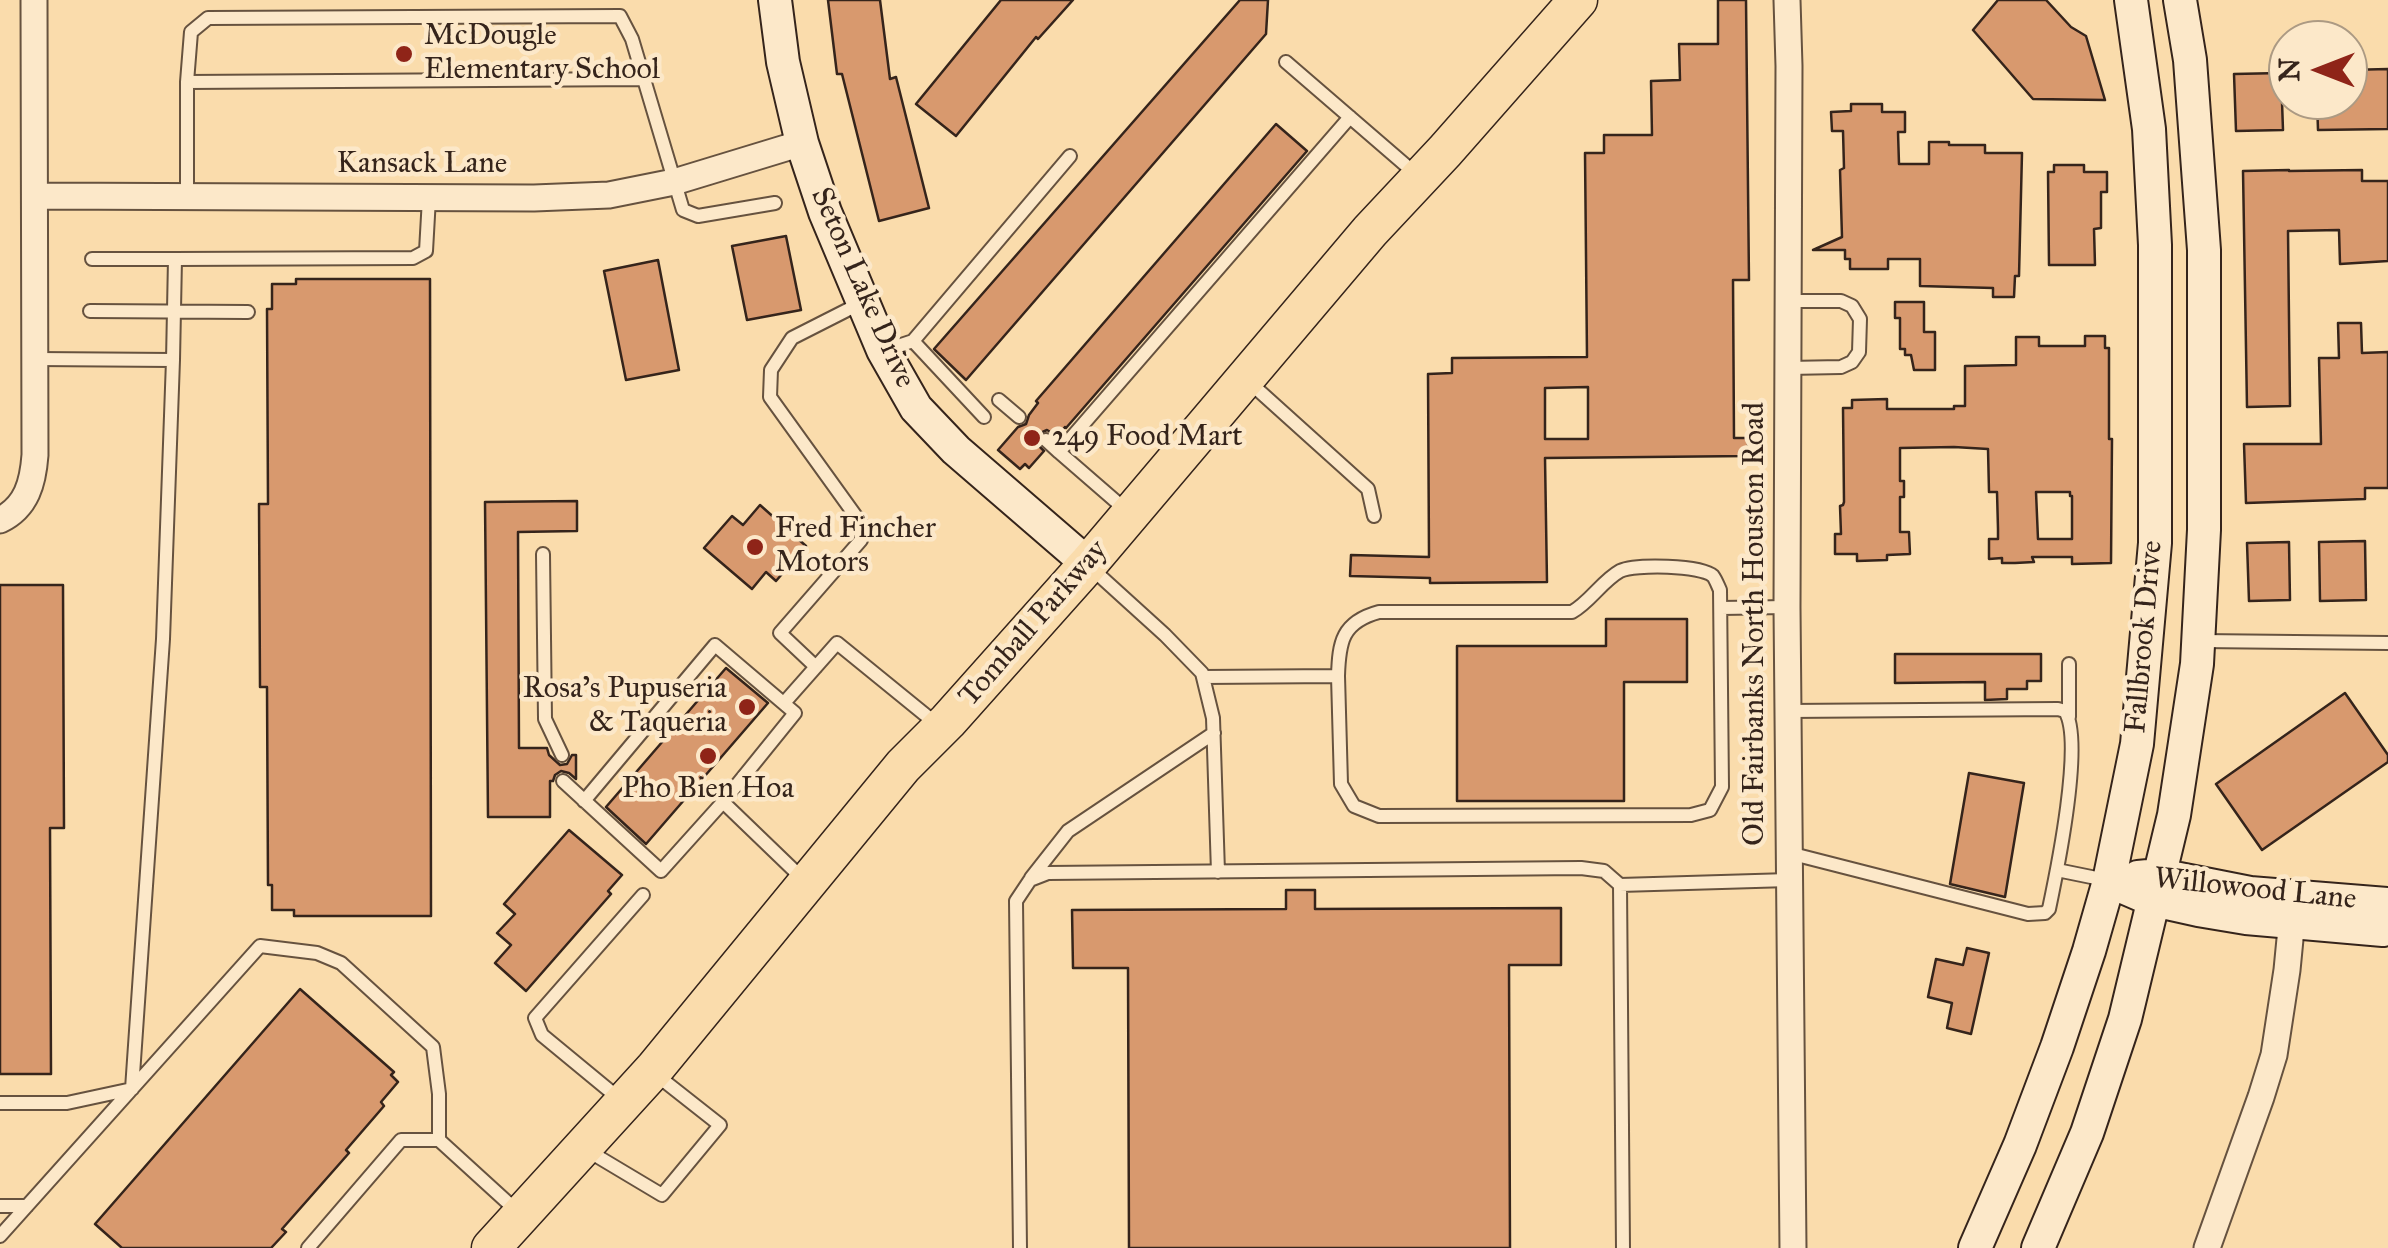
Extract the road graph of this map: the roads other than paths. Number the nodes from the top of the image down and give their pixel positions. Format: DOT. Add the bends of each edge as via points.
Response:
graph roads {
  1 [pos="34,0"];
  2 [pos="775,0"];
  3 [pos="1578,0"];
  4 [pos="1786,0"];
  5 [pos="2131,0"];
  6 [pos="2180,0"];
  7 [pos="1286,62"];
  8 [pos="644,79"];
  9 [pos="187,82"];
  10 [pos="1350,117"];
  11 [pos="802,143"];
  12 [pos="1070,156"];
  13 [pos="1420,178"];
  14 [pos="674,182"];
  15 [pos="36,196"];
  16 [pos="187,196"];
  17 [pos="429,198"];
  18 [pos="775,203"];
  19 [pos="2155,246"];
  20 [pos="2204,250"];
  21 [pos="92,259"];
  22 [pos="174,259"];
  23 [pos="1788,301"];
  24 [pos="862,302"];
  25 [pos="90,311"];
  26 [pos="174,312"];
  27 [pos="248,312"];
  28 [pos="898,346"];
  29 [pos="36,359"];
  30 [pos="173,360"];
  31 [pos="1788,368"];
  32 [pos="1245,378"];
  33 [pos="999,400"];
  34 [pos="984,417"];
  35 [pos="1019,417"];
  36 [pos="1046,440"];
  37 [pos="1059,452"];
  38 [pos="1130,514"];
  39 [pos="1374,516"];
  40 [pos="0,520"];
  41 [pos="543,554"];
  42 [pos="1088,564"];
  43 [pos="1787,607"];
  44 [pos="1721,608"];
  45 [pos="2198,640"];
  46 [pos="2388,643"];
  47 [pos="2068,664"];
  48 [pos="816,667"];
  49 [pos="1338,676"];
  50 [pos="1203,677"];
  51 [pos="784,703"];
  52 [pos="1788,711"];
  53 [pos="2069,718"];
  54 [pos="941,728"];
  55 [pos="1214,733"];
  56 [pos="562,755"];
  57 [pos="563,781"];
  58 [pos="584,801"];
  59 [pos="723,802"];
  60 [pos="1789,853"];
  61 [pos="2058,870"];
  62 [pos="1218,872"];
  63 [pos="1030,880"];
  64 [pos="1790,880"];
  65 [pos="2109,880"];
  66 [pos="807,882"];
  67 [pos="1620,884"];
  68 [pos="2156,887"];
  69 [pos="642,895"];
  70 [pos="2388,904"];
  71 [pos="2293,911"];
  72 [pos="2388,929"];
  73 [pos="652,1072"];
  74 [pos="132,1089"];
  75 [pos="624,1102"];
  76 [pos="0,1103"];
  77 [pos="438,1140"];
  78 [pos="583,1147"];
  79 [pos="0,1206"];
  80 [pos="27,1206"];
  81 [pos="522,1215"];
  82 [pos="1988,1217"];
  83 [pos="0,1236"];
  84 [pos="2039,1244"];
  85 [pos="308,1248"];
  86 [pos="492,1248"];
  87 [pos="1020,1248"];
  88 [pos="1623,1248"];
  89 [pos="1793,1248"];
  90 [pos="1975,1248"];
  91 [pos="2207,1248"];
  1 -- 15 [label="street"];
  2 -- 11 [label="main road, Seton Lake Drive"];
  3 -- 13 [label="main road, Tomball Parkway"];
  4 -- 23 [label="street, Old Fairbanks North Houston Road"];
  5 -- 19 [label="main road, Fallbrook Drive"];
  6 -- 20 [label="main road, Fallbrook Drive"];
  7 -- 10 [label="lane"];
  8 -- 9 [label="lane"];
  8 -- 9 [label="lane" via="620,16 208,18 191,32"];
  8 -- 14 [label="lane"];
  9 -- 16 [label="lane"];
  10 -- 13 [label="lane"];
  10 -- 37 [label="lane"];
  11 -- 14 [label="street, Kansack Lane"];
  11 -- 24 [label="main road, Seton Lake Drive"];
  12 -- 28 [label="lane"];
  13 -- 32 [label="main road, Tomball Parkway"];
  14 -- 17 [label="street, Kansack Lane" via="609,195"];
  14 -- 18 [label="lane" via="683,210 698,216"];
  15 -- 16 [label="street, Kansack Lane"];
  15 -- 29 [label="street"];
  16 -- 17 [label="street, Kansack Lane"];
  17 -- 22 [label="lane" via="426,251 412,258"];
  19 -- 20 [label="main road"];
  19 -- 65 [label="main road, Fallbrook Drive" via="2154,542 2138,744"];
  20 -- 45 [label="main road, Fallbrook Drive"];
  21 -- 22 [label="lane"];
  22 -- 26 [label="lane"];
  23 -- 31 [label="street, Old Fairbanks North Houston Road"];
  23 -- 31 [label="lane" via="1841,302 1860,320 1852,362"];
  24 -- 28 [label="main road, Seton Lake Drive"];
  24 -- 48 [label="lane" via="792,338 771,370 770,397 860,522 861,540 780,633"];
  25 -- 26 [label="lane"];
  26 -- 27 [label="lane"];
  26 -- 30 [label="lane"];
  28 -- 34 [label="lane"];
  28 -- 42 [label="main road, Seton Lake Drive" via="916,408"];
  29 -- 30 [label="lane"];
  29 -- 40 [label="street" via="33,479 24,500"];
  30 -- 74 [label="lane" via="163,640"];
  31 -- 43 [label="street, Old Fairbanks North Houston Road"];
  32 -- 38 [label="main road, Tomball Parkway"];
  32 -- 39 [label="lane" via="1368,489"];
  33 -- 35 [label="lane"];
  36 -- 37 [label="lane"];
  37 -- 38 [label="lane"];
  38 -- 42 [label="main road, Tomball Parkway"];
  41 -- 56 [label="lane" via="545,720"];
  42 -- 50 [label="lane"];
  42 -- 54 [label="main road, Tomball Parkway"];
  43 -- 44 [label="lane"];
  43 -- 52 [label="street, Old Fairbanks North Houston Road"];
  44 -- 49 [label="lane" via="1712,575 1694,568 1632,568 1618,572 1572,612 1379,612 1347,630"];
  44 -- 49 [label="lane" via="1722,787 1710,810 1692,815 1366,811 1354,806 1342,784"];
  45 -- 46 [label="lane"];
  45 -- 68 [label="main road, Fallbrook Drive" via="2174,815"];
  47 -- 53 [label="lane"];
  48 -- 51 [label="lane"];
  48 -- 54 [label="lane" via="838,642"];
  49 -- 50 [label="lane"];
  50 -- 55 [label="lane"];
  51 -- 58 [label="lane" via="715,646"];
  51 -- 59 [label="lane" via="795,712"];
  52 -- 53 [label="lane" via="2058,709"];
  52 -- 60 [label="street, Old Fairbanks North Houston Road"];
  53 -- 61 [label="lane" via="2068,813"];
  54 -- 66 [label="main road, Tomball Parkway"];
  55 -- 62 [label="lane"];
  55 -- 63 [label="lane" via="1068,831"];
  57 -- 58 [label="lane"];
  58 -- 59 [label="lane" via="661,871"];
  59 -- 66 [label="lane"];
  60 -- 61 [label="lane" via="2038,915 2049,909"];
  60 -- 64 [label="street, Old Fairbanks North Houston Road"];
  61 -- 65 [label="lane"];
  62 -- 63 [label="lane" via="1048,874"];
  62 -- 67 [label="lane" via="1581,868 1604,872"];
  63 -- 87 [label="lane" via="1016,901"];
  64 -- 67 [label="lane"];
  64 -- 89 [label="street, Old Fairbanks North Houston Road"];
  65 -- 68 [label="main road, Willowood Lane"];
  65 -- 82 [label="main road, Fallbrook Drive" via="2058,1047"];
  66 -- 73 [label="main road, Tomball Parkway"];
  67 -- 88 [label="lane"];
  68 -- 71 [label="main road, Willowood Lane" via="2250,894"];
  68 -- 84 [label="main road, Fallbrook Drive" via="2125,1019 2087,1134"];
  69 -- 75 [label="lane" via="535,1018 542,1034"];
  70 -- 71 [label="main road, Willowood Lane"];
  71 -- 72 [label="main road, Willowood Lane"];
  71 -- 91 [label="street" via="2274,1055"];
  73 -- 75 [label="main road, Tomball Parkway"];
  73 -- 78 [label="lane" via="720,1124 662,1195"];
  74 -- 76 [label="lane" via="67,1103"];
  74 -- 77 [label="lane" via="260,946 318,954 341,962 432,1047"];
  74 -- 80 [label="lane"];
  75 -- 78 [label="main road, Tomball Parkway"];
  77 -- 81 [label="lane"];
  77 -- 85 [label="lane" via="401,1140"];
  78 -- 81 [label="main road, Tomball Parkway"];
  79 -- 80 [label="lane"];
  80 -- 83 [label="lane"];
  81 -- 86 [label="main road, Tomball Parkway"];
  82 -- 84 [label="main road"];
  82 -- 90 [label="main road, Fallbrook Drive"];
}
